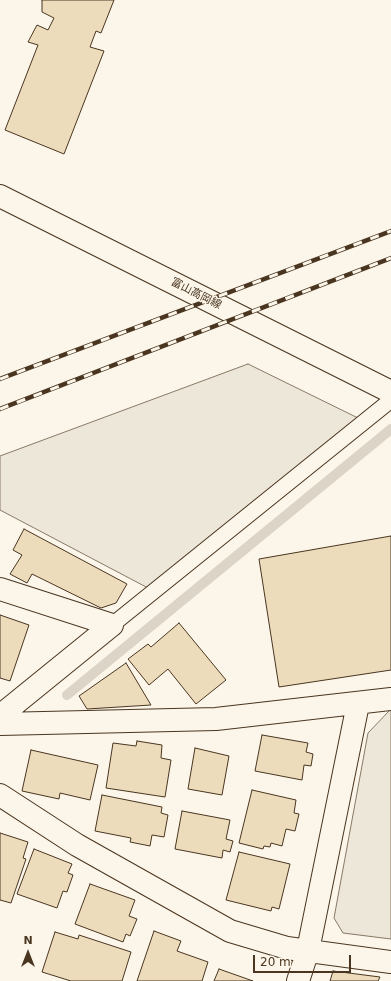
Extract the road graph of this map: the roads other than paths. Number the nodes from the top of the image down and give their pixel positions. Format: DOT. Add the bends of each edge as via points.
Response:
graph roads {
  1 [pos="0,196"];
  2 [pos="391,392"];
  3 [pos="391,400"];
  4 [pos="0,589"];
  5 [pos="112,625"];
  6 [pos="391,699"];
  7 [pos="358,704"];
  8 [pos="0,716"];
  9 [pos="0,724"];
  10 [pos="0,795"];
  11 [pos="308,950"];
  12 [pos="391,962"];
  13 [pos="298,981"];
  1 -- 2 [label="street, 富山高岡線"];
  3 -- 5 [label="lane"];
  4 -- 5 [label="street"];
  5 -- 8 [label="street"];
  6 -- 7 [label="street"];
  7 -- 9 [label="street" via="216,719"];
  7 -- 11 [label="street"];
  10 -- 11 [label="street" via="77,845 230,931 287,948"];
  11 -- 12 [label="street"];
  11 -- 13 [label="street"];
}
